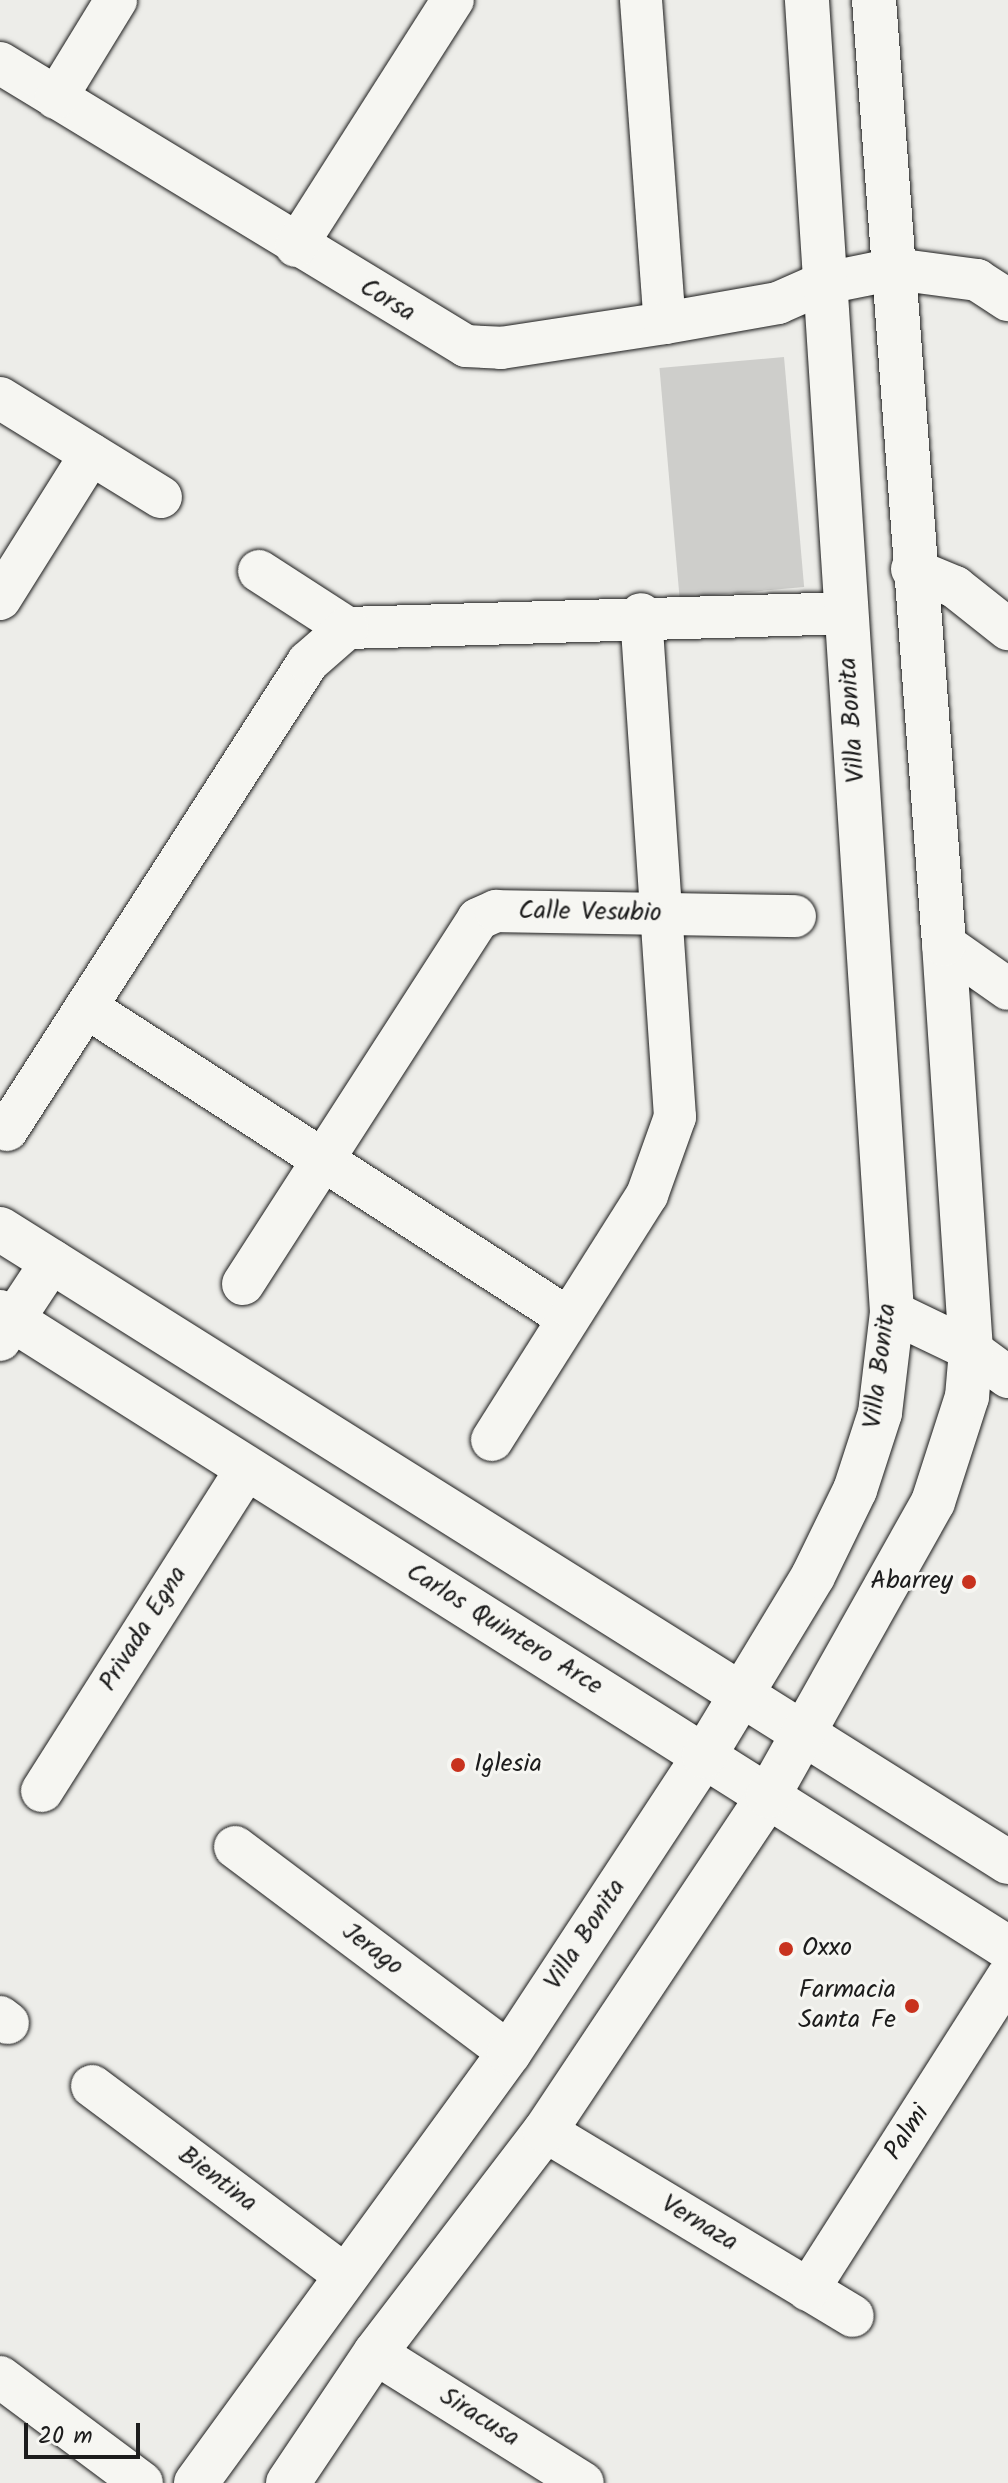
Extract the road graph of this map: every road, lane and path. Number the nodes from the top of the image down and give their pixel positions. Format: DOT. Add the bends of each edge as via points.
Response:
graph roads {
  1 [pos="116,0"];
  2 [pos="453,0"];
  3 [pos="641,0"];
  4 [pos="807,0"];
  5 [pos="874,0"];
  6 [pos="0,63"];
  7 [pos="56,98"];
  8 [pos="296,246"];
  9 [pos="895,269"];
  10 [pos="821,284"];
  11 [pos="1008,300"];
  12 [pos="665,323"];
  13 [pos="0,398"];
  14 [pos="91,454"];
  15 [pos="161,497"];
  16 [pos="912,569"];
  17 [pos="259,571"];
  18 [pos="0,599"];
  19 [pos="846,613"];
  20 [pos="641,614"];
  21 [pos="347,628"];
  22 [pos="1008,629"];
  23 [pos="659,915"];
  24 [pos="795,916"];
  25 [pos="944,944"];
  26 [pos="1008,989"];
  27 [pos="86,1007"];
  28 [pos="7,1130"];
  29 [pos="326,1159"];
  30 [pos="0,1229"];
  31 [pos="52,1261"];
  32 [pos="243,1284"];
  33 [pos="892,1312"];
  34 [pos="568,1318"];
  35 [pos="4,1324"];
  36 [pos="971,1350"];
  37 [pos="1008,1377"];
  38 [pos="492,1440"];
  39 [pos="247,1468"];
  40 [pos="743,1694"];
  41 [pos="806,1734"];
  42 [pos="704,1756"];
  43 [pos="42,1791"];
  44 [pos="768,1796"];
  45 [pos="235,1847"];
  46 [pos="1008,1862"];
  47 [pos="1008,1948"];
  48 [pos="1008,1976"];
  49 [pos="509,2053"];
  50 [pos="92,2086"];
  51 [pos="545,2131"];
  52 [pos="343,2274"];
  53 [pos="808,2290"];
  54 [pos="853,2316"];
  55 [pos="375,2353"];
  56 [pos="0,2377"];
  57 [pos="142,2483"];
  58 [pos="196,2483"];
  59 [pos="288,2483"];
  60 [pos="583,2483"];
  1 -- 7 [label="street"];
  2 -- 8 [label="street"];
  3 -- 12 [label="street"];
  4 -- 10 [label="street, Villa Bonita"];
  5 -- 9 [label="street"];
  6 -- 7 [label="street, Corsa"];
  7 -- 8 [label="street, Corsa"];
  8 -- 12 [label="street, Corsa" via="446,337 480,349"];
  9 -- 10 [label="street, Corsa"];
  9 -- 11 [label="street, Corsa" via="977,280"];
  9 -- 16 [label="street"];
  10 -- 12 [label="street, Corsa" via="778,303"];
  10 -- 19 [label="street, Villa Bonita"];
  13 -- 14 [label="street"];
  14 -- 15 [label="street"];
  14 -- 18 [label="street"];
  16 -- 22 [label="street" via="955,587"];
  16 -- 25 [label="street"];
  17 -- 21 [label="street"];
  19 -- 20 [label="street"];
  19 -- 33 [label="street, Villa Bonita"];
  20 -- 21 [label="street"];
  20 -- 23 [label="street"];
  21 -- 27 [label="street" via="308,662"];
  23 -- 24 [label="street, Calle Vesubio"];
  23 -- 29 [label="street, Calle Vesubio" via="496,911 478,919"];
  23 -- 34 [label="street" via="675,1117 647,1195"];
  25 -- 26 [label="street"];
  25 -- 36 [label="street"];
  27 -- 28 [label="street"];
  27 -- 29 [label="street"];
  29 -- 32 [label="street, Calle Vesubio"];
  29 -- 34 [label="street"];
  30 -- 31 [label="street"];
  31 -- 35 [label="street"];
  31 -- 40 [label="street"];
  33 -- 36 [label="street"];
  33 -- 40 [label="street, Villa Bonita" via="880,1413 855,1490"];
  34 -- 38 [label="street"];
  35 -- 39 [label="street, Carlos Quintero Arce"];
  36 -- 37 [label="street"];
  36 -- 41 [label="street" via="967,1397 933,1502"];
  39 -- 42 [label="street, Carlos Quintero Arce"];
  39 -- 43 [label="street, Privada Egna"];
  40 -- 41 [label="street"];
  40 -- 42 [label="street, Villa Bonita"];
  41 -- 44 [label="street"];
  41 -- 46 [label="street"];
  42 -- 44 [label="street, Carlos Quintero Arce"];
  42 -- 49 [label="street, Villa Bonita"];
  44 -- 47 [label="street, Carlos Quintero Arce"];
  44 -- 51 [label="street"];
  45 -- 49 [label="street, Jerago"];
  48 -- 53 [label="street, Palmi"];
  49 -- 52 [label="street, Villa Bonita"];
  50 -- 52 [label="street, Bientina"];
  51 -- 53 [label="street, Vernaza"];
  51 -- 55 [label="street"];
  52 -- 58 [label="street, Villa Bonita"];
  53 -- 54 [label="street, Vernaza"];
  55 -- 59 [label="street"];
  55 -- 60 [label="street, Siracusa"];
  56 -- 57 [label="street"];
}
